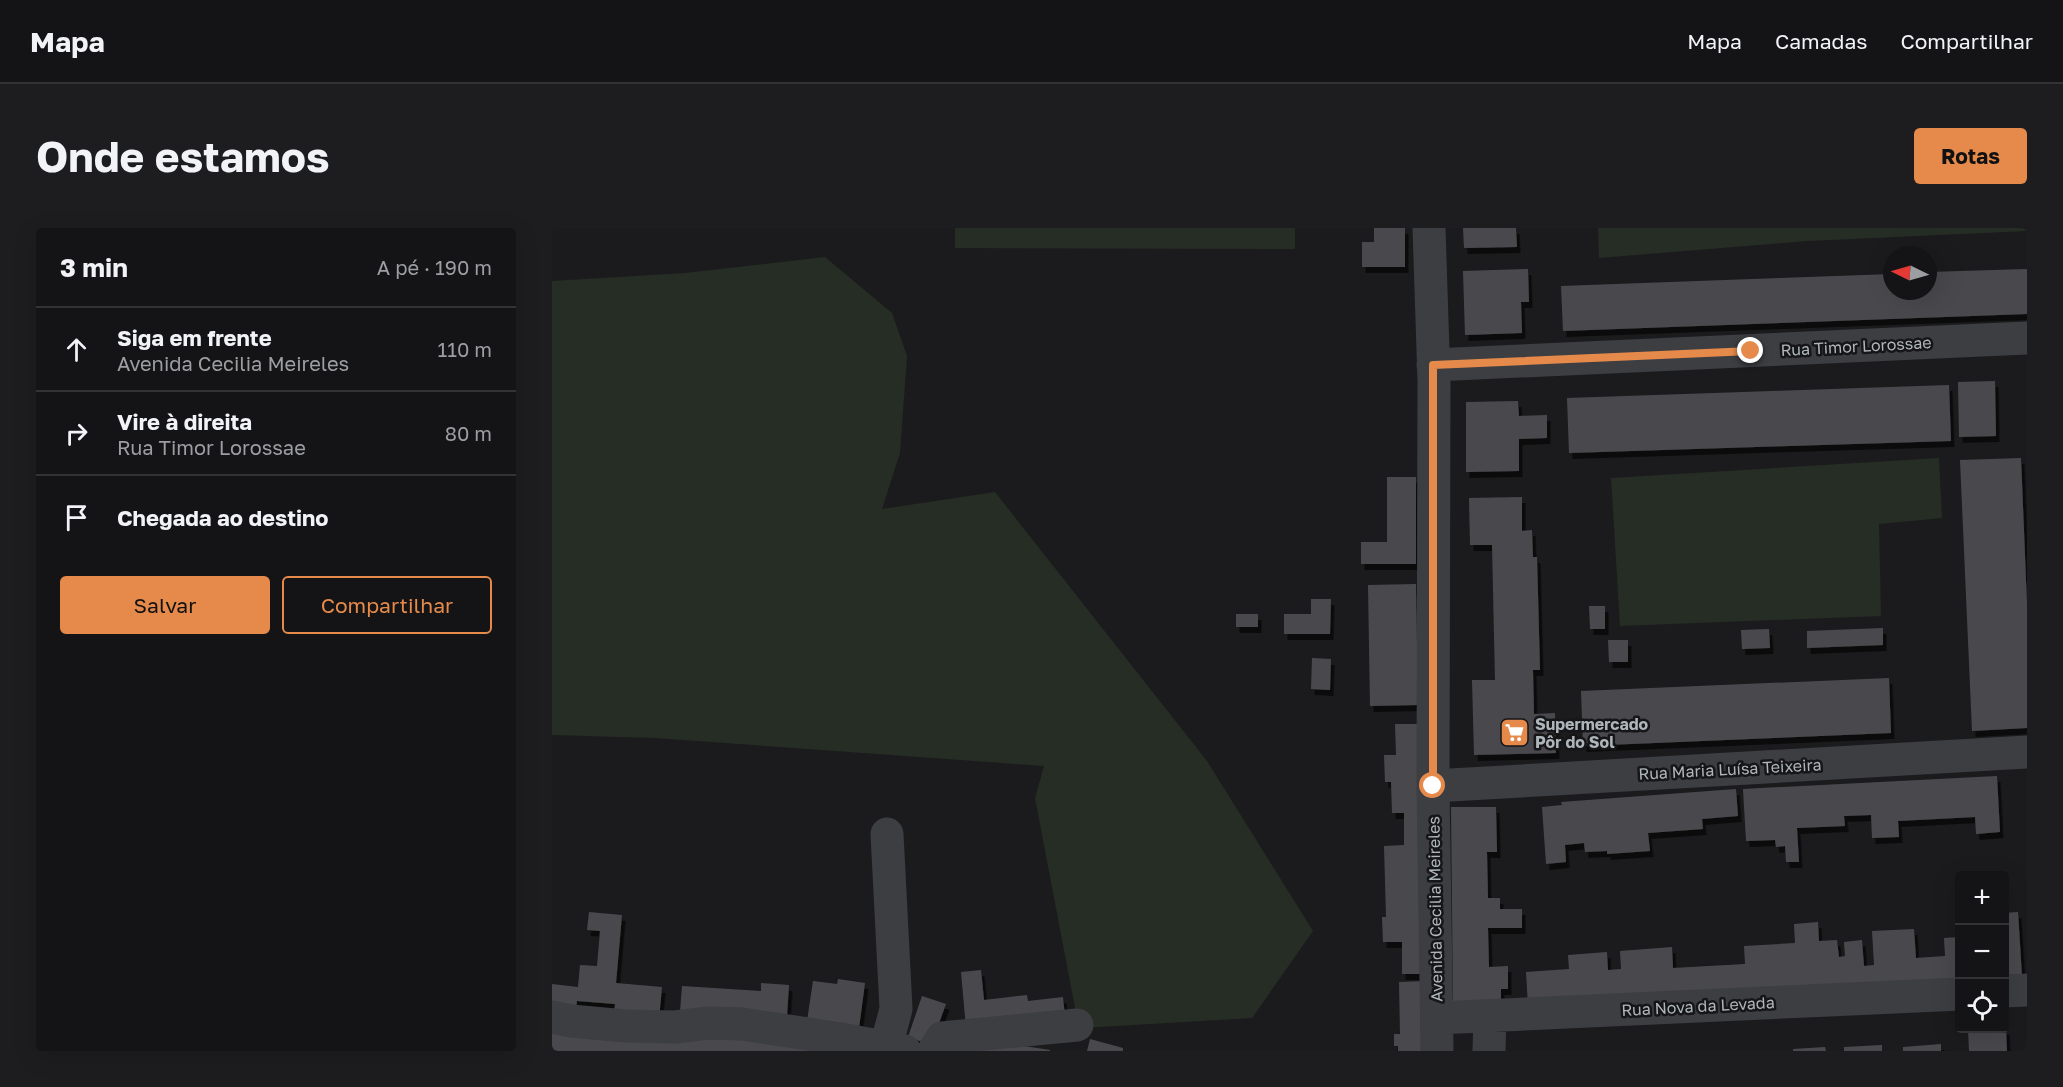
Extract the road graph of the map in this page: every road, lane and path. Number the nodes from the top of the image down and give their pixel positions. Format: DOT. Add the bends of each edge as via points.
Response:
graph roads {
  1 [pos="1429,228"];
  2 [pos="2027,338"];
  3 [pos="1433,365"];
  4 [pos="2027,752"];
  5 [pos="1433,786"];
  6 [pos="887,834"];
  7 [pos="2027,990"];
  8 [pos="2009,992"];
  9 [pos="1955,994"];
  10 [pos="1490,1016"];
  11 [pos="552,1017"];
  12 [pos="1437,1018"];
  13 [pos="1077,1025"];
  14 [pos="895,1049"];
  15 [pos="934,1051"];
  16 [pos="1437,1051"];
  17 [pos="1489,1051"];
  1 -- 3 [label="street, Avenida Cecilia Meireles"];
  2 -- 3 [label="street, Rua Timor Lorossae"];
  3 -- 5 [label="street, Avenida Cecilia Meireles"];
  4 -- 5 [label="street, Rua Maria Luísa Teixeira"];
  5 -- 12 [label="street, Avenida Cecilia Meireles"];
  6 -- 14 [label="street"];
  7 -- 8 [label="street"];
  9 -- 10 [label="street, Rua Nova da Levada"];
  10 -- 12 [label="street, Rua Nova da Levada"];
  10 -- 17 [label="street"];
  11 -- 14 [label="street" via="626,1026 742,1024"];
  12 -- 16 [label="street, Avenida Cecilia Meireles"];
  13 -- 15 [label="street" via="942,1038"];
}
